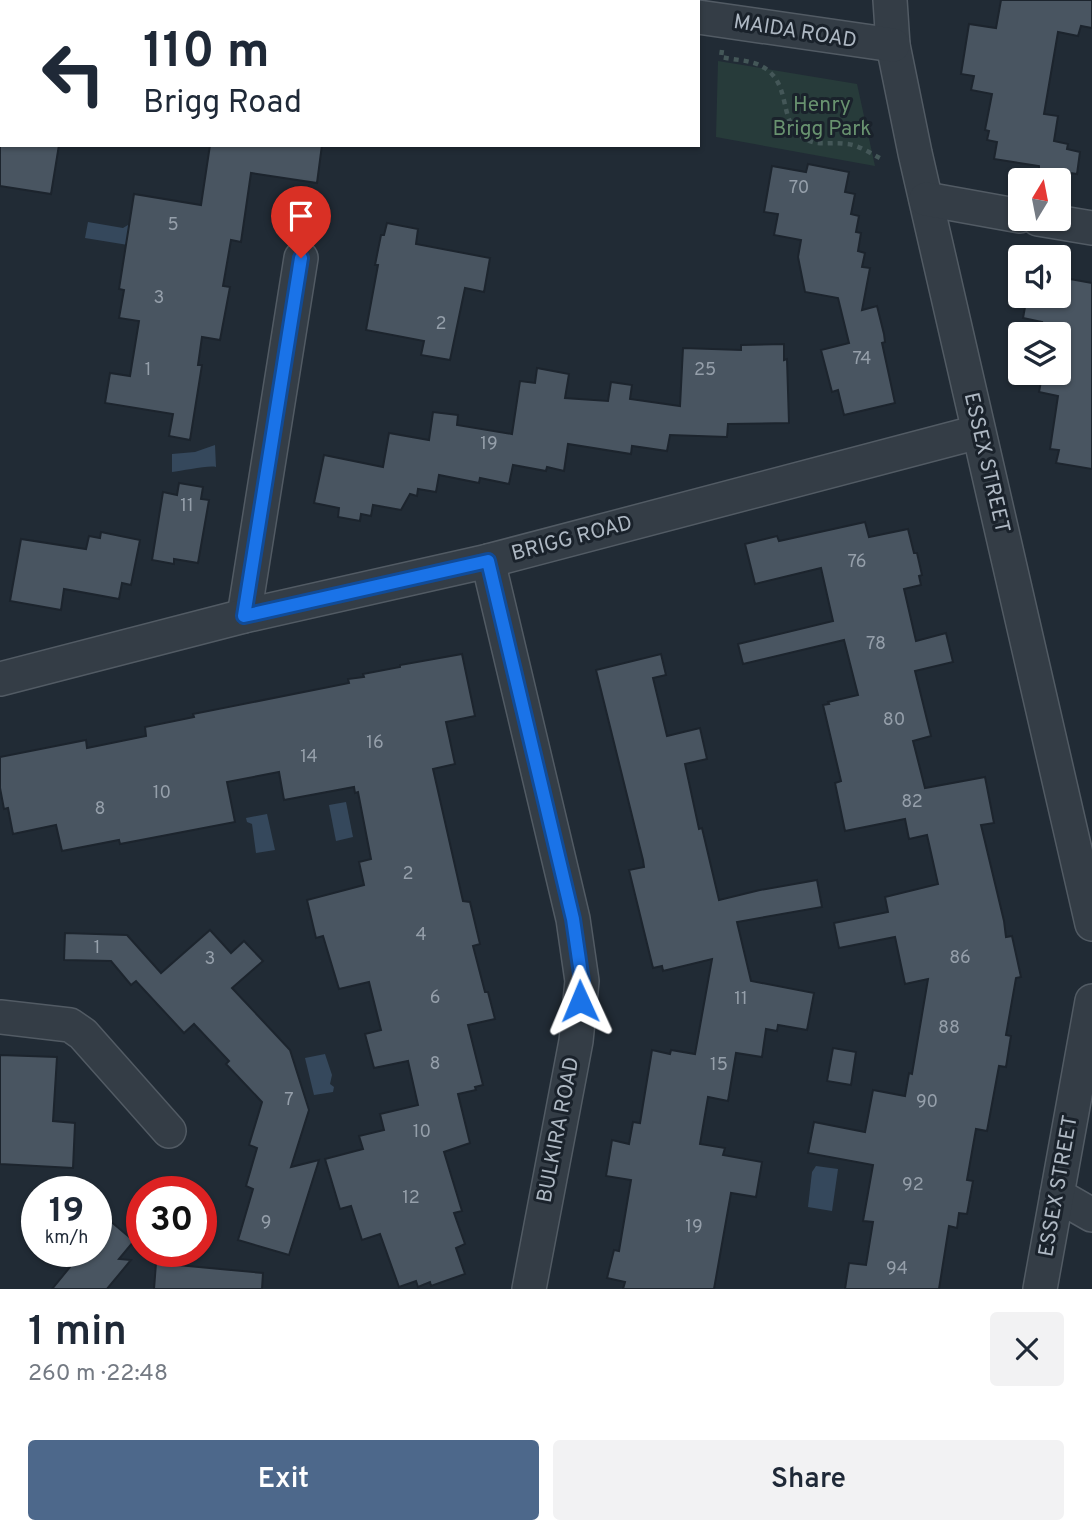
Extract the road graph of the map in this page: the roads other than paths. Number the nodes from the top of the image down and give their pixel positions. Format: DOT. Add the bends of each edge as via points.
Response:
graph roads {
  1 [pos="890,0"];
  2 [pos="712,19"];
  3 [pos="893,46"];
  4 [pos="926,199"];
  5 [pos="1008,214"];
  6 [pos="1071,224"];
  7 [pos="1092,228"];
  8 [pos="301,258"];
  9 [pos="978,432"];
  10 [pos="488,561"];
  11 [pos="244,616"];
  12 [pos="0,679"];
  13 [pos="1092,924"];
  14 [pos="1092,1001"];
  15 [pos="0,1017"];
  16 [pos="169,1131"];
  17 [pos="1058,1195"];
  18 [pos="1092,1214"];
  19 [pos="529,1289"];
  20 [pos="1040,1289"];
  1 -- 3 [label="street, ESSEX STREET"];
  2 -- 3 [label="street, MAIDA ROAD"];
  3 -- 4 [label="street, ESSEX STREET"];
  4 -- 5 [label="street"];
  4 -- 9 [label="street, ESSEX STREET"];
  6 -- 7 [label="street"];
  8 -- 11 [label="street"];
  9 -- 10 [label="street, BRIGG ROAD"];
  9 -- 13 [label="street, ESSEX STREET"];
  10 -- 11 [label="street, BRIGG ROAD"];
  10 -- 19 [label="street, BULKIRA ROAD" via="573,919 582,981 576,1041"];
  11 -- 12 [label="street, BRIGG ROAD"];
  14 -- 17 [label="street, ESSEX STREET"];
  15 -- 16 [label="street" via="70,1025"];
  17 -- 18 [label="street"];
  17 -- 20 [label="street, ESSEX STREET"];
}
